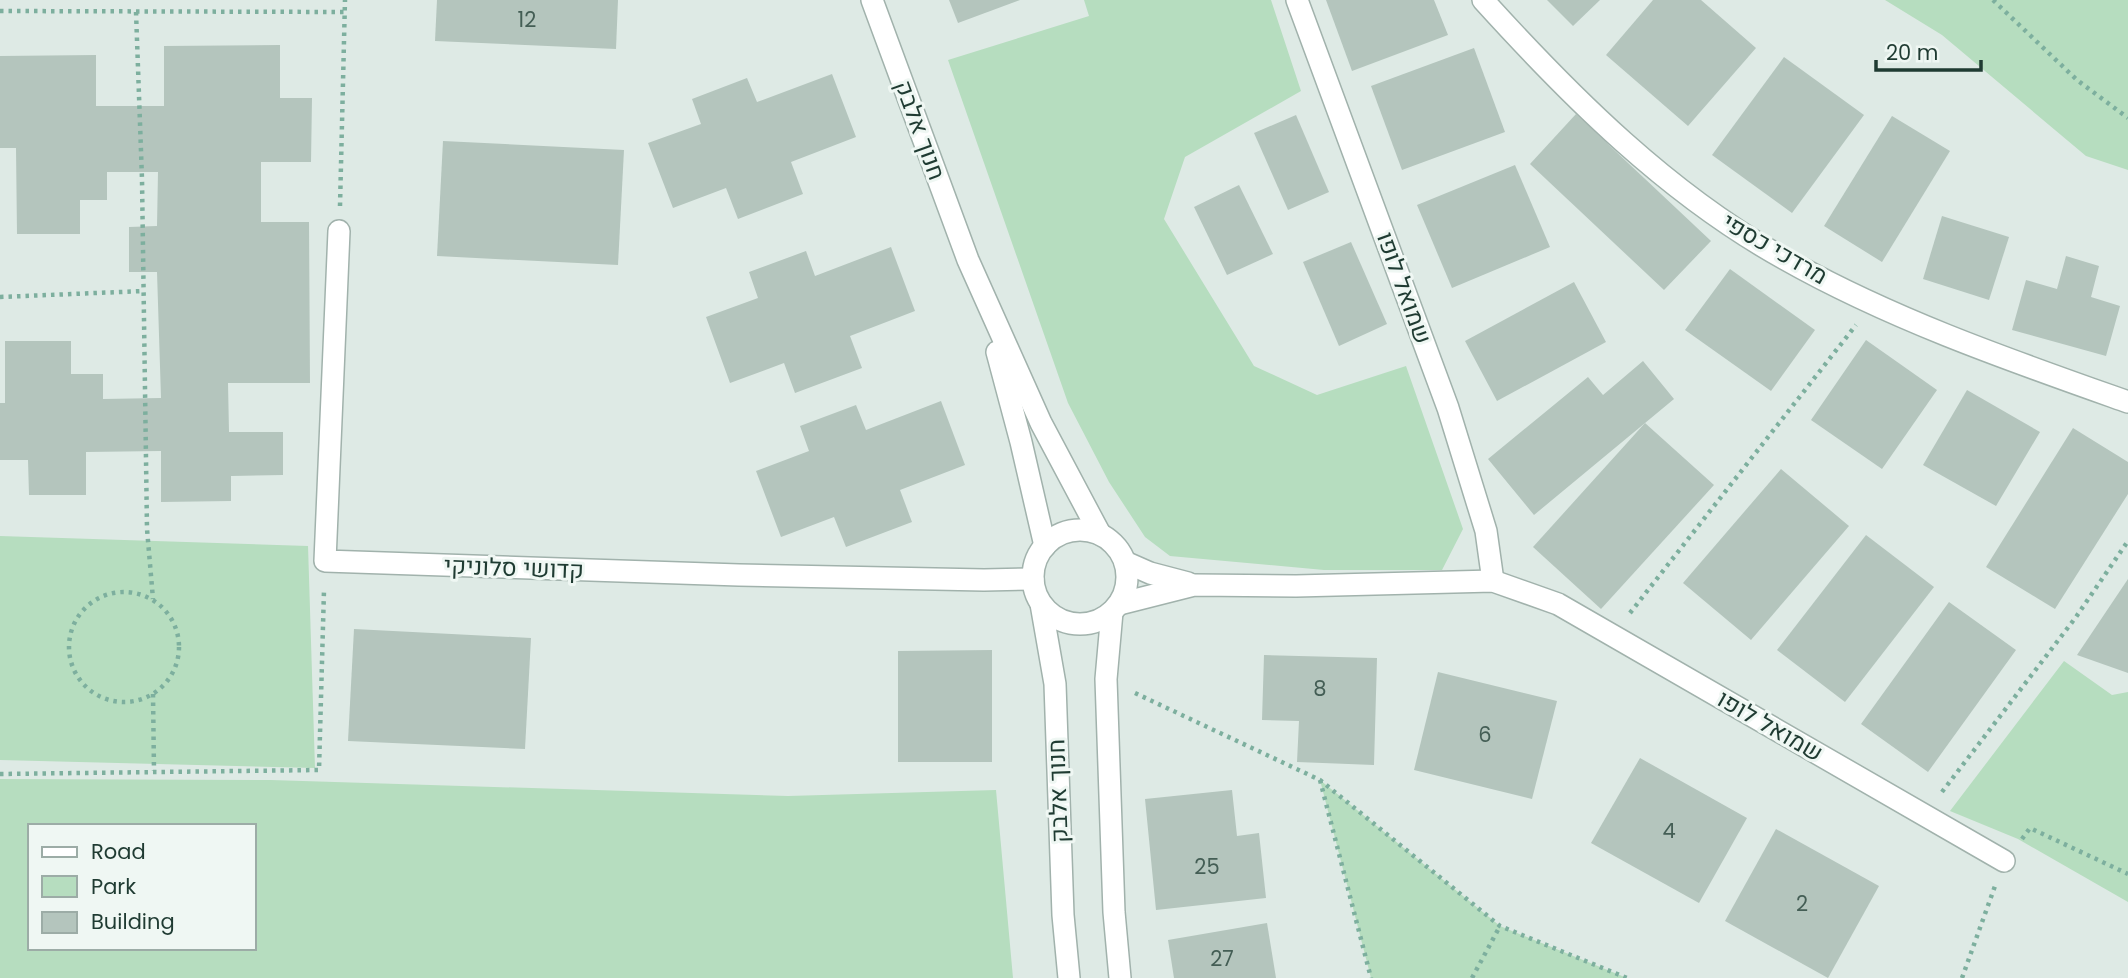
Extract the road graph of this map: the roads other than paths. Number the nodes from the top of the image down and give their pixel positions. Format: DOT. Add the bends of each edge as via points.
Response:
graph roads {
  1 [pos="872,0"];
  2 [pos="1297,0"];
  3 [pos="1483,0"];
  4 [pos="339,231"];
  5 [pos="968,260"];
  6 [pos="2128,402"];
  7 [pos="1100,534"];
  8 [pos="1045,546"];
  9 [pos="1125,562"];
  10 [pos="1033,579"];
  11 [pos="1493,581"];
  12 [pos="1194,585"];
  13 [pos="1041,604"];
  14 [pos="1115,608"];
  15 [pos="2004,861"];
  16 [pos="1069,978"];
  17 [pos="1120,978"];
  1 -- 5 [label="street, חנוך אלבק"];
  2 -- 11 [label="street, שמואל לופו" via="1448,408 1486,531"];
  3 -- 6 [label="street, מרדכי כספי" via="1595,117 1700,204 1784,259 1873,303"];
  4 -- 10 [label="street, קדושי סלוניקי" via="325,561 753,576"];
  5 -- 7 [label="street, חנוך אלבק" via="1045,433"];
  5 -- 8 [label="street, חנוך אלבק" via="1018,430"];
  7 -- 8 [label="street" via="1075,530"];
  7 -- 9 [label="street" via="1116,546"];
  8 -- 10 [label="street"];
  9 -- 12 [label="street, שמואל לופו"];
  9 -- 14 [label="street" via="1127,584"];
  10 -- 13 [label="street"];
  11 -- 12 [label="street, שמואל לופו"];
  11 -- 15 [label="street, שמואל לופו" via="1558,604"];
  12 -- 14 [label="street, שמואל לופו"];
  13 -- 14 [label="street" via="1066,623 1093,623"];
  13 -- 16 [label="street, חנוך אלבק" via="1055,684"];
  14 -- 17 [label="street, חנוך אלבק" via="1106,679"];
}
